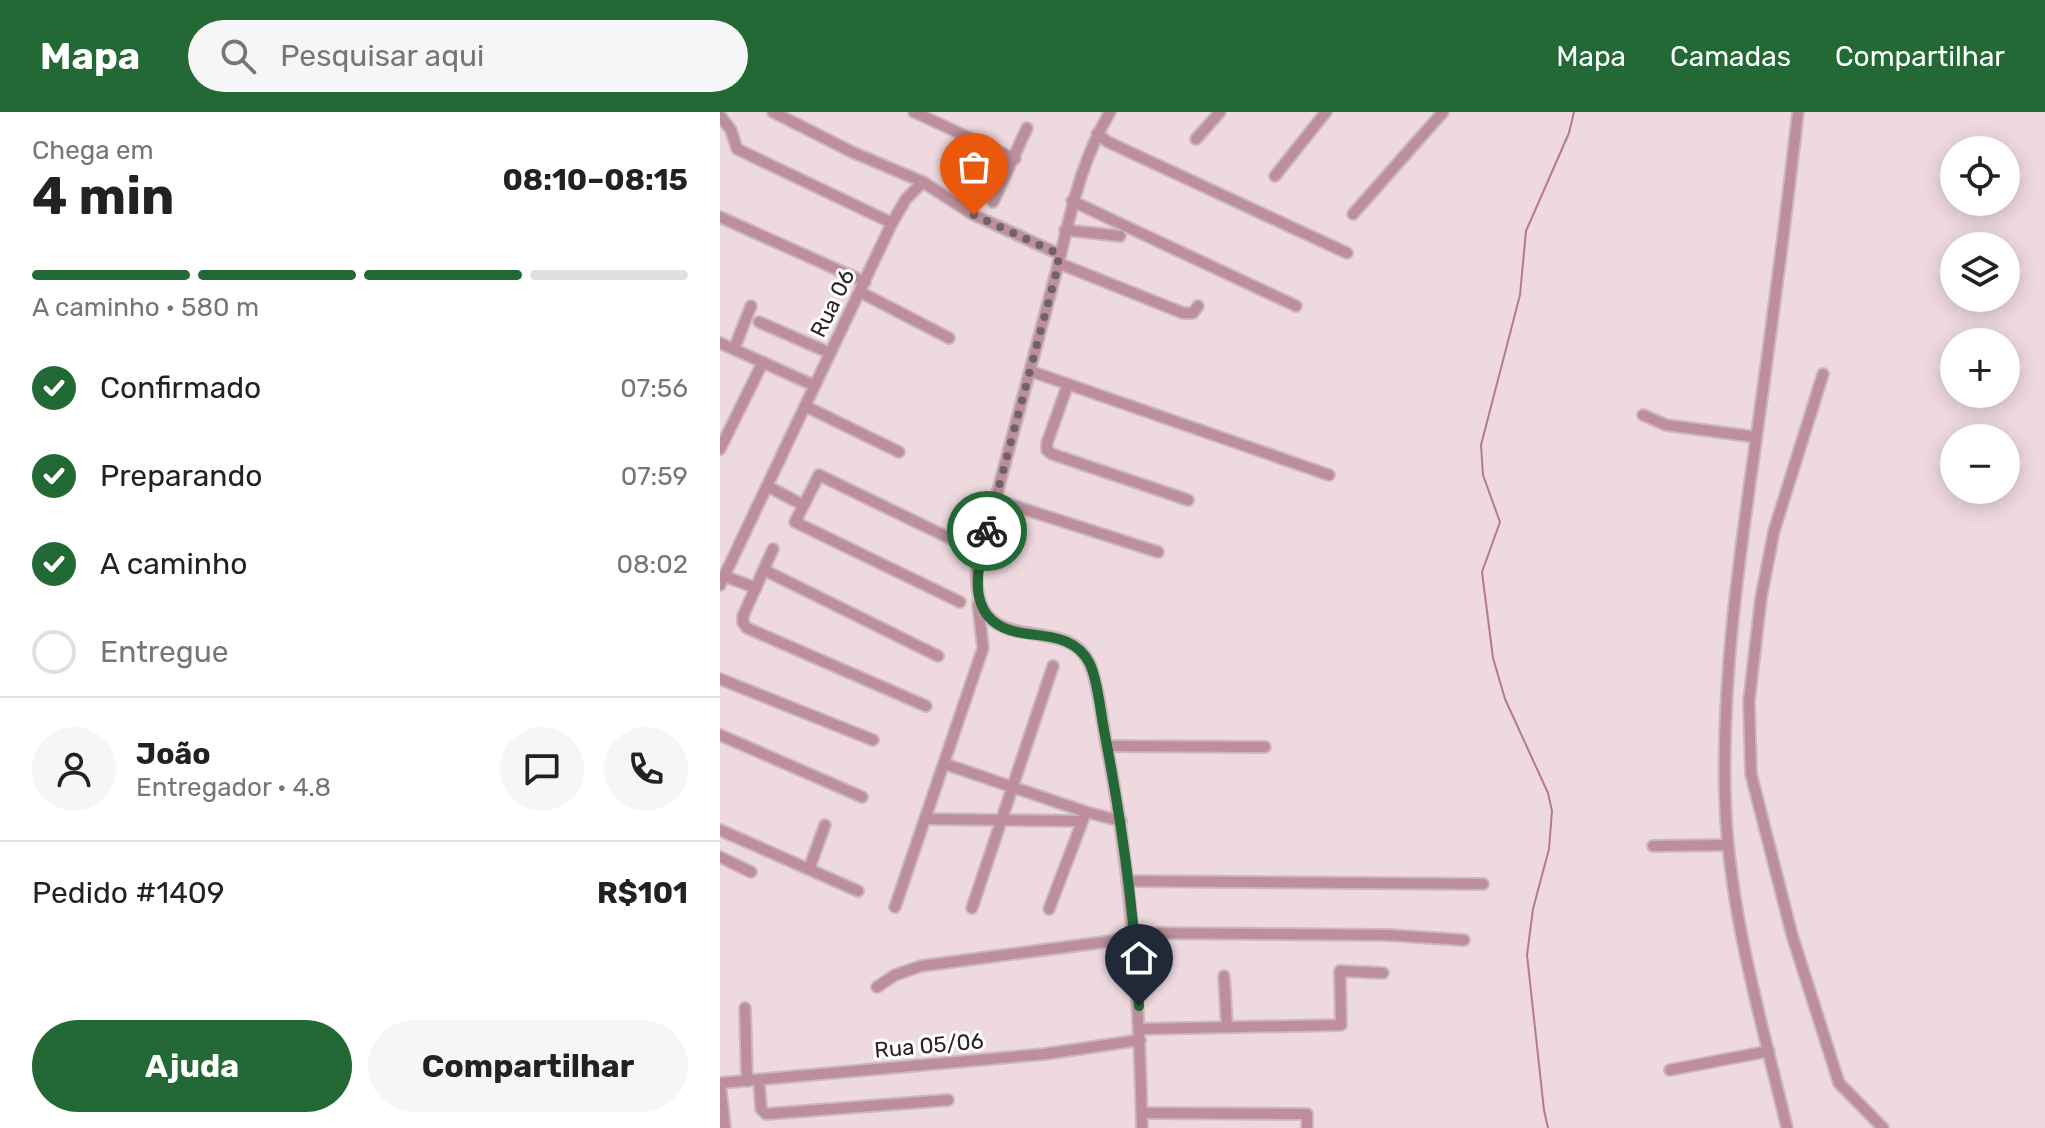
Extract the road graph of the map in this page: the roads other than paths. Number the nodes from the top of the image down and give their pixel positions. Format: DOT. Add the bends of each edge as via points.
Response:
graph roads {
  1 [pos="773,112"];
  2 [pos="914,112"];
  3 [pos="1110,112"];
  4 [pos="1220,112"];
  5 [pos="1326,112"];
  6 [pos="1443,112"];
  7 [pos="1798,112"];
  8 [pos="721,117"];
  9 [pos="1027,128"];
  10 [pos="1097,134"];
  11 [pos="1196,139"];
  12 [pos="1015,159"];
  13 [pos="1275,176"];
  14 [pos="923,182"];
  15 [pos="1072,201"];
  16 [pos="993,202"];
  17 [pos="1353,214"];
  18 [pos="720,217"];
  19 [pos="892,223"];
  20 [pos="1065,230"];
  21 [pos="1120,236"];
  22 [pos="1347,253"];
  23 [pos="1058,259"];
  24 [pos="862,287"];
  25 [pos="751,306"];
  26 [pos="1198,306"];
  27 [pos="1296,306"];
  28 [pos="759,322"];
  29 [pos="949,338"];
  30 [pos="720,343"];
  31 [pos="734,349"];
  32 [pos="830,353"];
  33 [pos="763,362"];
  34 [pos="1030,371"];
  35 [pos="1823,374"];
  36 [pos="1068,384"];
  37 [pos="813,385"];
  38 [pos="805,406"];
  39 [pos="1643,415"];
  40 [pos="1756,437"];
  41 [pos="720,449"];
  42 [pos="899,452"];
  43 [pos="1329,475"];
  44 [pos="767,486"];
  45 [pos="996,500"];
  46 [pos="1188,500"];
  47 [pos="803,505"];
  48 [pos="773,549"];
  49 [pos="972,549"];
  50 [pos="1158,552"];
  51 [pos="764,570"];
  52 [pos="722,581"];
  53 [pos="756,588"];
  54 [pos="978,600"];
  55 [pos="960,602"];
  56 [pos="938,656"];
  57 [pos="1053,666"];
  58 [pos="720,679"];
  59 [pos="926,706"];
  60 [pos="720,735"];
  61 [pos="873,740"];
  62 [pos="1107,746"];
  63 [pos="1265,747"];
  64 [pos="945,764"];
  65 [pos="1013,786"];
  66 [pos="862,797"];
  67 [pos="1084,817"];
  68 [pos="926,819"];
  69 [pos="1002,820"];
  70 [pos="1121,821"];
  71 [pos="825,825"];
  72 [pos="720,830"];
  73 [pos="1728,845"];
  74 [pos="1653,846"];
  75 [pos="720,857"];
  76 [pos="809,869"];
  77 [pos="751,872"];
  78 [pos="1127,881"];
  79 [pos="1483,884"];
  80 [pos="858,891"];
  81 [pos="895,907"];
  82 [pos="972,908"];
  83 [pos="1049,909"];
  84 [pos="1134,933"];
  85 [pos="1464,940"];
  86 [pos="1383,973"];
  87 [pos="1224,976"];
  88 [pos="877,987"];
  89 [pos="745,1008"];
  90 [pos="1227,1027"];
  91 [pos="1140,1034"];
  92 [pos="1769,1051"];
  93 [pos="1670,1070"];
  94 [pos="759,1080"];
  95 [pos="747,1081"];
  96 [pos="720,1083"];
  97 [pos="948,1100"];
  98 [pos="1142,1113"];
  99 [pos="725,1128"];
  100 [pos="1142,1128"];
  101 [pos="1307,1128"];
  102 [pos="1787,1128"];
  103 [pos="1883,1128"];
  1 -- 14 [label="street"];
  2 -- 12 [label="street"];
  3 -- 10 [label="street"];
  4 -- 11 [label="street"];
  5 -- 13 [label="street"];
  6 -- 17 [label="street"];
  7 -- 40 [label="street"];
  8 -- 19 [label="street" via="737,149"];
  9 -- 12 [label="street"];
  10 -- 15 [label="street"];
  10 -- 22 [label="street"];
  12 -- 16 [label="street"];
  14 -- 19 [label="street, Rua 06"];
  14 -- 23 [label="street"];
  15 -- 20 [label="street"];
  15 -- 27 [label="street"];
  18 -- 24 [label="street"];
  19 -- 24 [label="street, Rua 06"];
  20 -- 21 [label="street"];
  20 -- 23 [label="street"];
  23 -- 26 [label="street" via="1183,313 1193,313"];
  23 -- 34 [label="street"];
  24 -- 29 [label="street"];
  24 -- 32 [label="street, Rua 06"];
  25 -- 31 [label="street"];
  28 -- 32 [label="street"];
  30 -- 31 [label="street"];
  31 -- 33 [label="street"];
  32 -- 37 [label="street, Rua 06"];
  33 -- 37 [label="street"];
  33 -- 41 [label="street"];
  34 -- 36 [label="street"];
  34 -- 45 [label="street"];
  35 -- 103 [label="street" via="1774,531 1761,598 1749,701 1751,774 1792,935 1839,1083"];
  36 -- 43 [label="street"];
  36 -- 46 [label="street" via="1047,450"];
  37 -- 38 [label="street, Rua 06"];
  38 -- 42 [label="street"];
  38 -- 44 [label="street, Rua 06"];
  39 -- 40 [label="street" via="1666,425"];
  40 -- 73 [label="street" via="1731,620 1725,725"];
  44 -- 47 [label="street"];
  44 -- 52 [label="street, Rua 06"];
  45 -- 50 [label="street"];
  45 -- 54 [label="street" via="977,567"];
  47 -- 49 [label="street" via="819,475"];
  47 -- 55 [label="street" via="795,522"];
  48 -- 51 [label="street"];
  51 -- 53 [label="street"];
  51 -- 56 [label="street"];
  52 -- 53 [label="street"];
  53 -- 59 [label="street" via="743,616 747,628"];
  54 -- 62 [label="street" via="1004,627 1057,638 1080,649 1092,671"];
  54 -- 64 [label="street" via="983,648"];
  57 -- 65 [label="street"];
  58 -- 61 [label="street"];
  60 -- 66 [label="street"];
  62 -- 63 [label="street"];
  62 -- 70 [label="street"];
  64 -- 65 [label="street"];
  64 -- 68 [label="street"];
  65 -- 67 [label="street"];
  65 -- 69 [label="street"];
  67 -- 69 [label="street"];
  67 -- 70 [label="street"];
  67 -- 83 [label="street"];
  68 -- 69 [label="street"];
  68 -- 81 [label="street"];
  69 -- 82 [label="street"];
  70 -- 78 [label="street"];
  71 -- 76 [label="street"];
  72 -- 76 [label="street"];
  73 -- 74 [label="street"];
  73 -- 92 [label="street" via="1744,946"];
  75 -- 77 [label="street"];
  76 -- 80 [label="street"];
  78 -- 79 [label="street"];
  78 -- 84 [label="street"];
  84 -- 85 [label="street"];
  84 -- 88 [label="street" via="1112,941 921,966"];
  84 -- 91 [label="street"];
  86 -- 90 [label="street, Rua 05/06" via="1340,971 1341,1025"];
  87 -- 90 [label="street"];
  89 -- 95 [label="street"];
  90 -- 91 [label="street, Rua 05/06"];
  91 -- 94 [label="street, Rua 05/06" via="1045,1054"];
  91 -- 98 [label="street"];
  92 -- 93 [label="street"];
  92 -- 102 [label="street"];
  94 -- 95 [label="street, Rua 05/06"];
  94 -- 97 [label="street" via="766,1114"];
  95 -- 96 [label="street, Rua 05/06"];
  96 -- 99 [label="street"];
  98 -- 100 [label="street"];
  98 -- 101 [label="street" via="1307,1114"];
}
